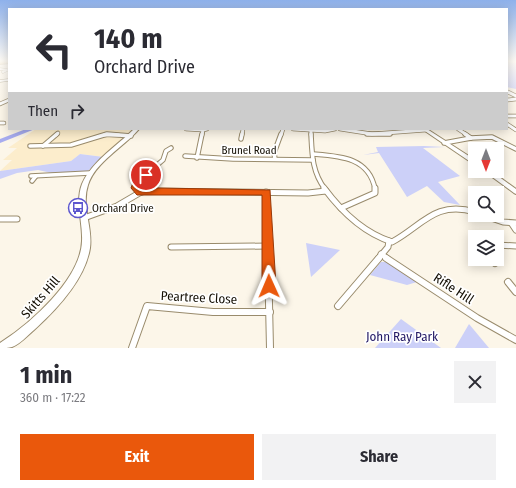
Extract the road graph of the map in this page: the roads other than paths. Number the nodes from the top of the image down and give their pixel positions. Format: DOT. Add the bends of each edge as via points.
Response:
graph roads {
  1 [pos="0,80"];
  2 [pos="8,80"];
  3 [pos="111,130"];
  4 [pos="136,130"];
  5 [pos="203,130"];
  6 [pos="243,130"];
  7 [pos="282,130"];
  8 [pos="302,130"];
  9 [pos="334,130"];
  10 [pos="343,130"];
  11 [pos="425,130"];
  12 [pos="460,130"];
  13 [pos="311,131"];
  14 [pos="58,133"];
  15 [pos="107,134"];
  16 [pos="131,136"];
  17 [pos="472,138"];
  18 [pos="241,139"];
  19 [pos="444,143"];
  20 [pos="30,146"];
  21 [pos="43,146"];
  22 [pos="171,148"];
  23 [pos="516,149"];
  24 [pos="312,154"];
  25 [pos="185,156"];
  26 [pos="197,158"];
  27 [pos="468,158"];
  28 [pos="275,159"];
  29 [pos="313,160"];
  30 [pos="90,173"];
  31 [pos="497,178"];
  32 [pos="32,179"];
  33 [pos="326,191"];
  34 [pos="141,192"];
  35 [pos="266,192"];
  36 [pos="516,192"];
  37 [pos="341,208"];
  38 [pos="468,210"];
  39 [pos="84,218"];
  40 [pos="0,219"];
  41 [pos="17,219"];
  42 [pos="504,221"];
  43 [pos="514,224"];
  44 [pos="516,230"];
  45 [pos="389,241"];
  46 [pos="504,245"];
  47 [pos="268,246"];
  48 [pos="516,246"];
  49 [pos="171,247"];
  50 [pos="381,254"];
  51 [pos="508,282"];
  52 [pos="516,292"];
  53 [pos="338,306"];
  54 [pos="270,312"];
  55 [pos="516,340"];
  56 [pos="0,348"];
  57 [pos="132,348"];
  58 [pos="270,348"];
  1 -- 2 [label="street"];
  3 -- 15 [label="street"];
  4 -- 16 [label="street, Skitts Hill"];
  5 -- 26 [label="street"];
  6 -- 18 [label="street"];
  7 -- 28 [label="street" via="274,153"];
  8 -- 13 [label="street"];
  9 -- 13 [label="street"];
  10 -- 11 [label="street" via="353,133 396,134"];
  11 -- 19 [label="street"];
  12 -- 17 [label="street"];
  13 -- 24 [label="street"];
  14 -- 21 [label="street"];
  15 -- 16 [label="street"];
  15 -- 21 [label="street" via="70,145"];
  16 -- 30 [label="street, Skitts Hill"];
  17 -- 19 [label="street"];
  17 -- 23 [label="street" via="492,137"];
  19 -- 27 [label="street"];
  20 -- 21 [label="street"];
  22 -- 34 [label="street" via="166,151 163,160 137,182 136,188"];
  24 -- 29 [label="street"];
  24 -- 37 [label="street" via="346,156 363,164 369,173 376,187 375,193"];
  25 -- 26 [label="street, Brunel Road"];
  26 -- 28 [label="street, Brunel Road" via="254,161"];
  28 -- 29 [label="street, Brunel Road"];
  29 -- 33 [label="street" via="317,177"];
  30 -- 32 [label="street" via="36,176"];
  30 -- 39 [label="street, Skitts Hill" via="82,196"];
  31 -- 36 [label="street"];
  33 -- 35 [label="street"];
  33 -- 37 [label="street"];
  34 -- 35 [label="street"];
  34 -- 39 [label="street" via="117,206"];
  35 -- 47 [label="street"];
  37 -- 45 [label="street" via="356,221"];
  38 -- 45 [label="street" via="448,209 422,221 394,241"];
  39 -- 56 [label="street, Skitts Hill" via="86,249 64,292 29,329"];
  40 -- 41 [label="street"];
  42 -- 43 [label="street"];
  43 -- 44 [label="street"];
  45 -- 50 [label="street" via="388,247"];
  46 -- 48 [label="street"];
  47 -- 49 [label="street"];
  47 -- 54 [label="street"];
  50 -- 53 [label="street"];
  50 -- 55 [label="street, Rifle Hill" via="473,315"];
  51 -- 52 [label="street"];
  54 -- 57 [label="street, Peartree Close" via="213,312 147,306"];
  54 -- 58 [label="street"];
}
